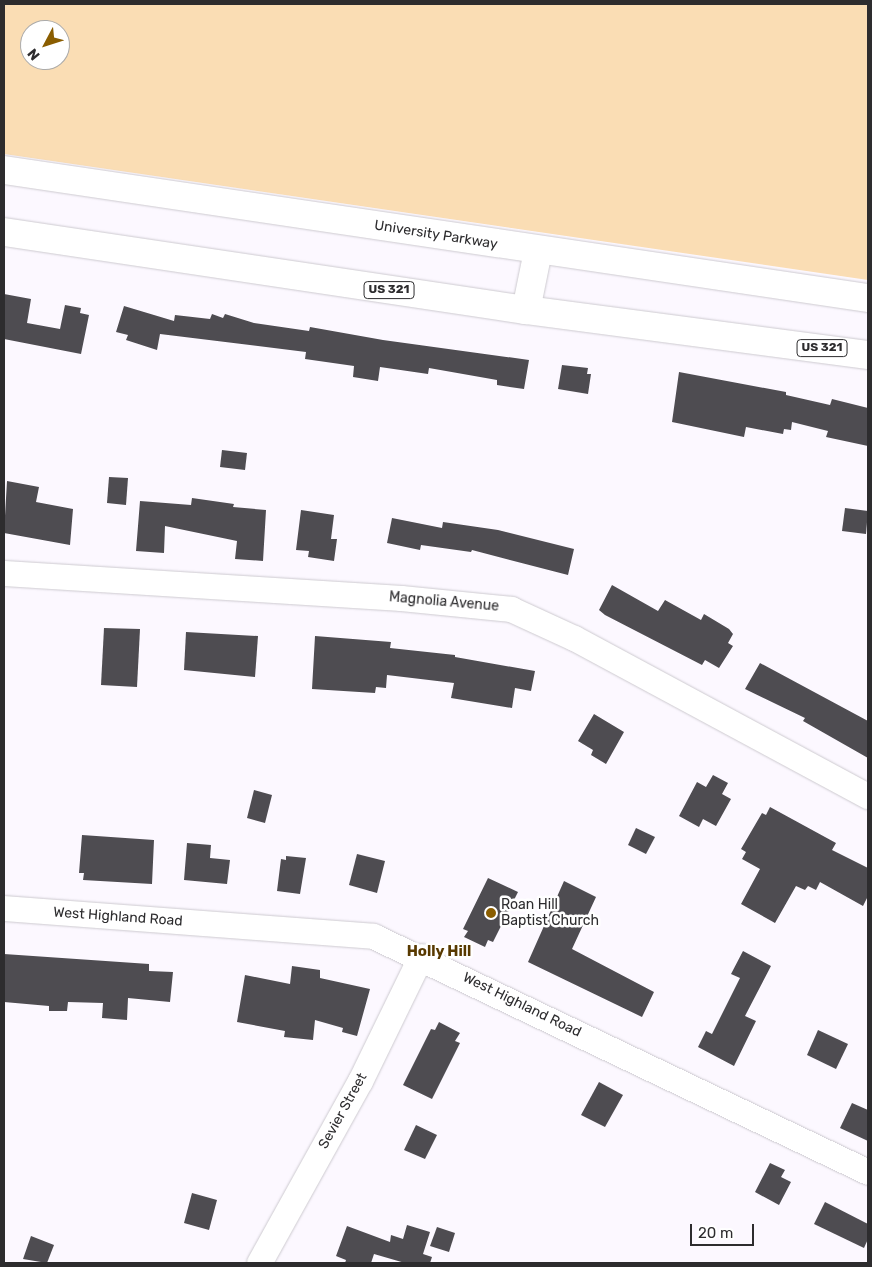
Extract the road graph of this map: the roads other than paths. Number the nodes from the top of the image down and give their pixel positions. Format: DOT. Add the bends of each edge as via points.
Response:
graph roads {
  1 [pos="4,170"];
  2 [pos="4,232"];
  3 [pos="538,251"];
  4 [pos="868,298"];
  5 [pos="526,310"];
  6 [pos="868,355"];
  7 [pos="4,573"];
  8 [pos="868,796"];
  9 [pos="4,908"];
  10 [pos="420,956"];
  11 [pos="868,1172"];
  12 [pos="259,1263"];
  1 -- 3 [label="highway, University Parkway"];
  2 -- 5 [label="highway, US 321"];
  3 -- 4 [label="highway, University Parkway"];
  3 -- 5 [label="highway"];
  5 -- 6 [label="highway, US 321"];
  7 -- 8 [label="street, Magnolia Avenue" via="401,598 511,609 558,630"];
  9 -- 10 [label="street, West Highland Road" via="373,936"];
  10 -- 11 [label="street, West Highland Road"];
  10 -- 12 [label="street, Sevier Street" via="360,1081"];
}
